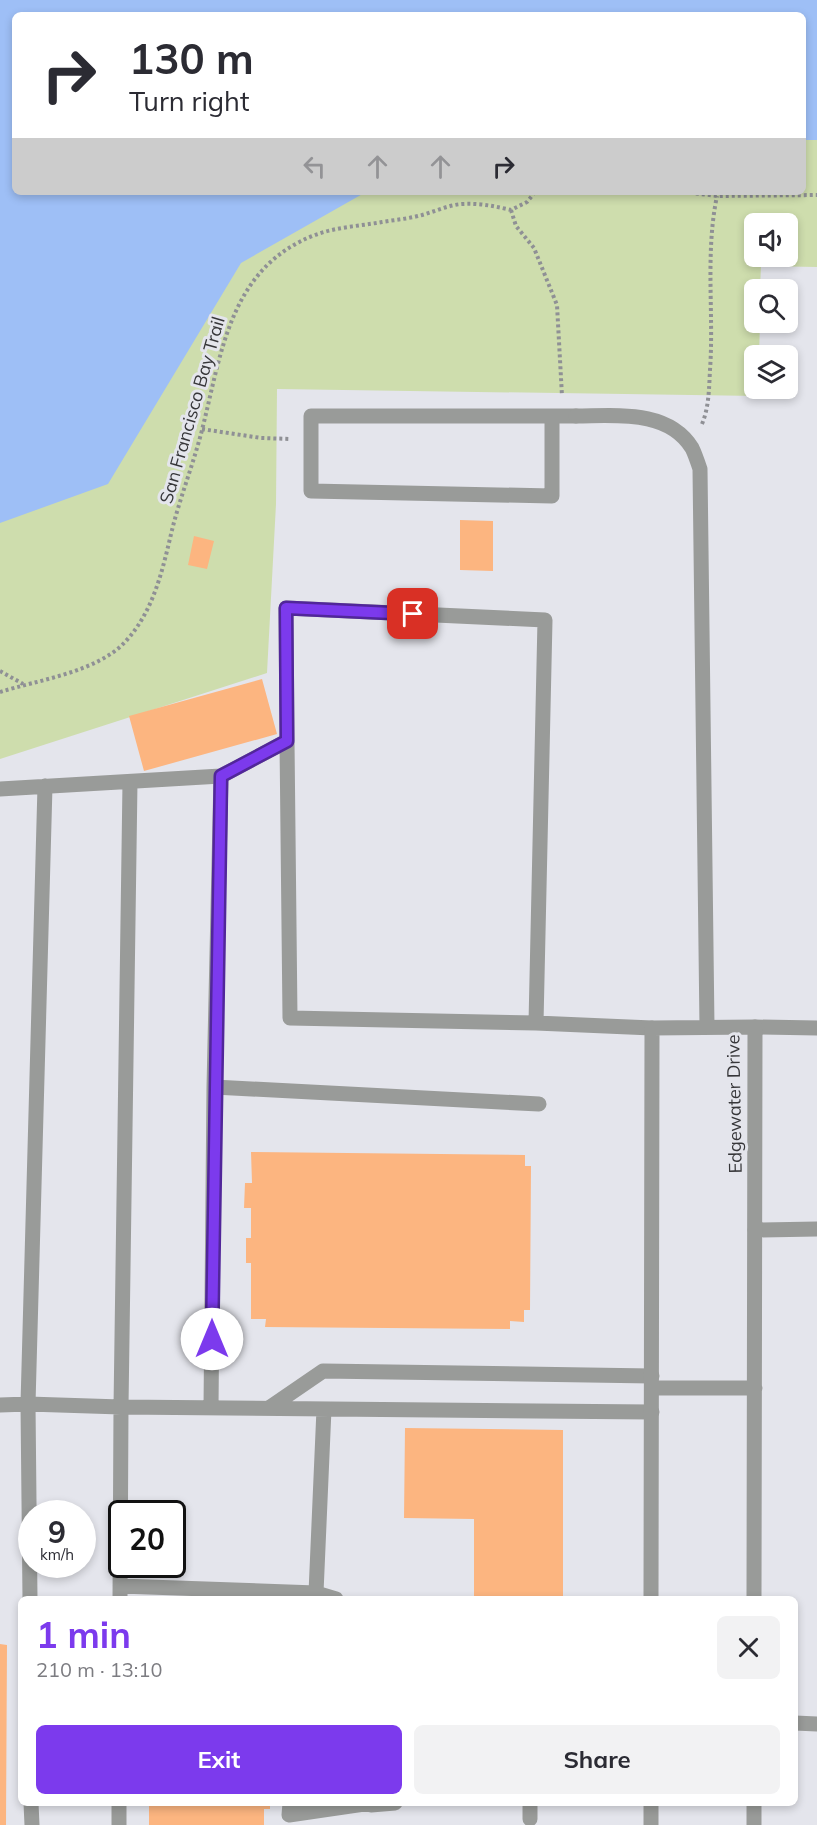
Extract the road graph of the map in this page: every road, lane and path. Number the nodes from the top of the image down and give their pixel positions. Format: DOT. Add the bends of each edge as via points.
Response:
graph roads {
  1 [pos="533,195"];
  2 [pos="709,195"];
  3 [pos="817,195"];
  4 [pos="717,196"];
  5 [pos="511,210"];
  6 [pos="564,417"];
  7 [pos="202,429"];
  8 [pos="312,440"];
  9 [pos="691,447"];
  10 [pos="0,671"];
  11 [pos="24,684"];
  12 [pos="0,692"];
  13 [pos="287,741"];
  14 [pos="221,776"];
  15 [pos="130,782"];
  16 [pos="45,786"];
  17 [pos="0,789"];
  18 [pos="536,1023"];
  19 [pos="707,1027"];
  20 [pos="755,1027"];
  21 [pos="652,1028"];
  22 [pos="817,1028"];
  23 [pos="214,1086"];
  24 [pos="539,1104"];
  25 [pos="817,1229"];
  26 [pos="754,1230"];
  27 [pos="652,1382"];
  28 [pos="754,1388"];
  29 [pos="28,1404"];
  30 [pos="0,1405"];
  31 [pos="121,1407"];
  32 [pos="212,1408"];
  33 [pos="269,1408"];
  34 [pos="324,1408"];
  35 [pos="652,1412"];
  36 [pos="120,1592"];
  37 [pos="30,1596"];
  38 [pos="315,1596"];
  39 [pos="651,1596"];
  40 [pos="754,1596"];
  41 [pos="798,1723"];
  42 [pos="817,1724"];
  43 [pos="31,1806"];
  44 [pos="119,1806"];
  45 [pos="290,1806"];
  46 [pos="356,1806"];
  47 [pos="651,1806"];
  48 [pos="754,1806"];
  49 [pos="32,1825"];
  50 [pos="119,1825"];
  51 [pos="651,1825"];
  52 [pos="754,1825"];
  1 -- 5 [label="path"];
  2 -- 4 [label="path"];
  3 -- 4 [label="path"];
  4 -- 9 [label="path" via="713,218 708,411"];
  5 -- 6 [label="path" via="516,226 534,248 557,305"];
  5 -- 7 [label="path, San Francisco Bay Trail" via="486,204 460,204 416,217 314,235 290,249 266,267 233,313"];
  6 -- 8 [label="street" via="311,416"];
  6 -- 8 [label="street" via="552,496 311,491"];
  6 -- 9 [label="street" via="644,416 672,429"];
  7 -- 8 [label="path" via="261,438"];
  7 -- 11 [label="path, San Francisco Bay Trail" via="162,573 138,626 109,656"];
  9 -- 19 [label="street" via="700,470 702,520"];
  10 -- 11 [label="path"];
  11 -- 12 [label="path, San Francisco Bay Trail"];
  13 -- 14 [label="street"];
  13 -- 18 [label="street, Edgewater Drive" via="290,1018"];
  13 -- 18 [label="street" via="286,608 545,620"];
  14 -- 15 [label="street"];
  14 -- 23 [label="street"];
  15 -- 16 [label="street"];
  15 -- 31 [label="street"];
  16 -- 17 [label="street"];
  16 -- 29 [label="street"];
  18 -- 21 [label="street, Edgewater Drive"];
  19 -- 20 [label="street, Edgewater Drive"];
  19 -- 21 [label="street, Edgewater Drive"];
  20 -- 22 [label="street"];
  20 -- 26 [label="street, Edgewater Drive"];
  21 -- 27 [label="street"];
  23 -- 24 [label="street"];
  23 -- 32 [label="street"];
  25 -- 26 [label="street"];
  26 -- 28 [label="street, Edgewater Drive"];
  27 -- 28 [label="street"];
  27 -- 33 [label="street" via="323,1371"];
  27 -- 35 [label="street"];
  28 -- 40 [label="street, Edgewater Drive"];
  29 -- 30 [label="street"];
  29 -- 31 [label="street"];
  29 -- 37 [label="street"];
  31 -- 32 [label="street"];
  31 -- 36 [label="street"];
  32 -- 33 [label="street"];
  33 -- 34 [label="street"];
  34 -- 35 [label="street"];
  34 -- 38 [label="street"];
  35 -- 39 [label="street"];
  36 -- 38 [label="street"];
  41 -- 42 [label="street"];
  43 -- 49 [label="street"];
  44 -- 50 [label="street"];
  45 -- 46 [label="street" via="289,1815"];
  47 -- 51 [label="street"];
  48 -- 52 [label="street"];
}
